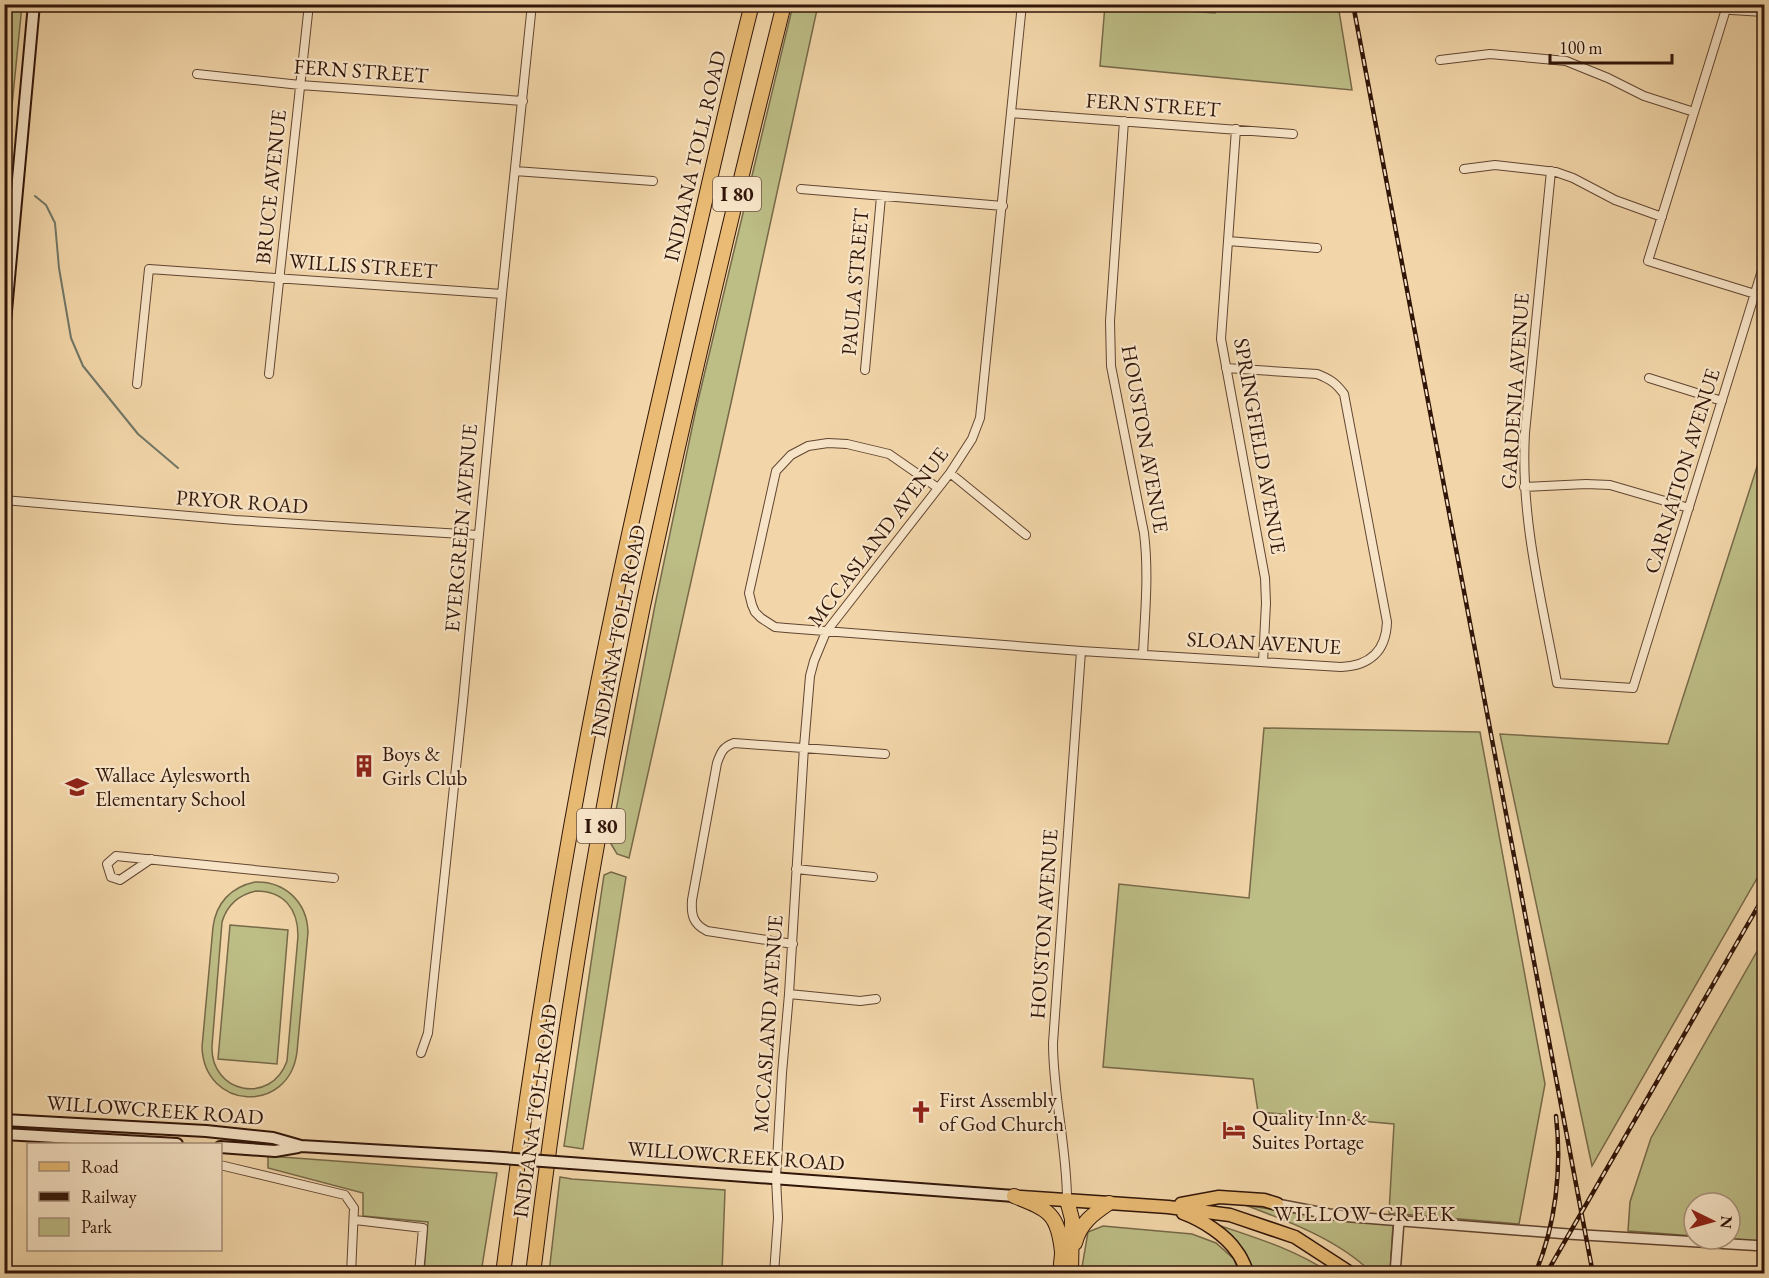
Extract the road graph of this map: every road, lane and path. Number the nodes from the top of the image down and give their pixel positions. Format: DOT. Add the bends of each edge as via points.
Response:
graph roads {
  1 [pos="34,4"];
  2 [pos="309,4"];
  3 [pos="532,4"];
  4 [pos="752,4"];
  5 [pos="784,4"];
  6 [pos="1022,4"];
  7 [pos="1713,4"];
  8 [pos="1726,9"];
  9 [pos="1764,12"];
  10 [pos="1440,60"];
  11 [pos="197,74"];
  12 [pos="300,85"];
  13 [pos="523,101"];
  14 [pos="1694,112"];
  15 [pos="1011,113"];
  16 [pos="1124,121"];
  17 [pos="1236,129"];
  18 [pos="1293,134"];
  19 [pos="1464,169"];
  20 [pos="515,171"];
  21 [pos="1551,171"];
  22 [pos="653,181"];
  23 [pos="801,189"];
  24 [pos="881,196"];
  25 [pos="1003,206"];
  26 [pos="1662,217"];
  27 [pos="1228,241"];
  28 [pos="1317,248"];
  29 [pos="1764,264"];
  30 [pos="279,279"];
  31 [pos="502,294"];
  32 [pos="1755,294"];
  33 [pos="4,333"];
  34 [pos="1226,368"];
  35 [pos="866,370"];
  36 [pos="269,374"];
  37 [pos="1649,378"];
  38 [pos="137,384"];
  39 [pos="1722,401"];
  40 [pos="950,473"];
  41 [pos="1524,487"];
  42 [pos="938,488"];
  43 [pos="4,500"];
  44 [pos="1689,508"];
  45 [pos="478,535"];
  46 [pos="1026,535"];
  47 [pos="826,632"];
  48 [pos="1081,651"];
  49 [pos="1143,654"];
  50 [pos="1263,662"];
  51 [pos="1633,688"];
  52 [pos="804,747"];
  53 [pos="885,754"];
  54 [pos="151,859"];
  55 [pos="796,869"];
  56 [pos="873,877"];
  57 [pos="334,878"];
  58 [pos="793,944"];
  59 [pos="789,994"];
  60 [pos="876,999"];
  61 [pos="421,1053"];
  62 [pos="4,1120"];
  63 [pos="4,1134"];
  64 [pos="160,1143"];
  65 [pos="301,1146"];
  66 [pos="222,1147"];
  67 [pos="222,1165"];
  68 [pos="776,1178"];
  69 [pos="1014,1196"];
  70 [pos="1067,1200"];
  71 [pos="1109,1203"];
  72 [pos="1277,1204"];
  73 [pos="1168,1207"];
  74 [pos="355,1220"];
  75 [pos="1399,1221"];
  76 [pos="537,1243"];
  77 [pos="1764,1246"];
  78 [pos="1067,1255"];
  79 [pos="351,1274"];
  80 [pos="419,1274"];
  81 [pos="503,1274"];
  82 [pos="533,1274"];
  83 [pos="539,1274"];
  84 [pos="774,1274"];
  85 [pos="1060,1274"];
  86 [pos="1071,1274"];
  87 [pos="1248,1274"];
  88 [pos="1352,1274"];
  89 [pos="1395,1274"];
  1 -- 33 [label="main road"];
  2 -- 12 [label="street, BRUCE AVENUE"];
  3 -- 13 [label="street, EVERGREEN AVENUE"];
  4 -- 81 [label="highway, INDIANA TOLL ROAD / I 80" via="615,602 548,964"];
  5 -- 76 [label="highway, INDIANA TOLL ROAD / I 80" via="713,294 643,609 594,862"];
  6 -- 15 [label="street, MCCASLAND AVENUE"];
  7 -- 8 [label="street"];
  8 -- 9 [label="street"];
  8 -- 14 [label="street"];
  10 -- 14 [label="street" via="1490,54 1566,61 1644,96"];
  11 -- 12 [label="street, FERN STREET"];
  12 -- 13 [label="street, FERN STREET"];
  12 -- 30 [label="street, BRUCE AVENUE"];
  13 -- 20 [label="street, EVERGREEN AVENUE"];
  14 -- 26 [label="street"];
  15 -- 16 [label="street, FERN STREET"];
  15 -- 25 [label="street, MCCASLAND AVENUE"];
  16 -- 17 [label="street, FERN STREET"];
  16 -- 49 [label="street, HOUSTON AVENUE" via="1110,347 1147,555"];
  17 -- 18 [label="street, FERN STREET"];
  17 -- 27 [label="street, SPRINGFIELD AVENUE"];
  19 -- 21 [label="street" via="1494,165"];
  20 -- 22 [label="street"];
  20 -- 31 [label="street, EVERGREEN AVENUE"];
  21 -- 26 [label="street"];
  21 -- 41 [label="street, GARDENIA AVENUE"];
  23 -- 24 [label="street"];
  24 -- 25 [label="street"];
  24 -- 35 [label="street, PAULA STREET"];
  25 -- 40 [label="street, MCCASLAND AVENUE" via="980,418 972,440"];
  26 -- 32 [label="street" via="1648,261"];
  27 -- 28 [label="street"];
  27 -- 34 [label="street, SPRINGFIELD AVENUE" via="1221,339"];
  29 -- 32 [label="street, CARNATION AVENUE"];
  30 -- 31 [label="street, WILLIS STREET"];
  30 -- 36 [label="street, BRUCE AVENUE"];
  30 -- 38 [label="street, WILLIS STREET" via="149,269"];
  31 -- 45 [label="street, EVERGREEN AVENUE"];
  32 -- 39 [label="street, CARNATION AVENUE"];
  34 -- 50 [label="street, SPRINGFIELD AVENUE" via="1265,578"];
  34 -- 50 [label="street, SLOAN AVENUE" via="1317,374 1329,378 1344,394 1387,622 1384,643 1377,653 1354,666"];
  37 -- 39 [label="street"];
  39 -- 44 [label="street, CARNATION AVENUE"];
  40 -- 42 [label="street, MCCASLAND AVENUE"];
  40 -- 46 [label="street"];
  41 -- 44 [label="street" via="1610,485"];
  41 -- 51 [label="street, GARDENIA AVENUE" via="1557,683"];
  42 -- 47 [label="street, MCCASLAND AVENUE"];
  42 -- 47 [label="street, SLOAN AVENUE" via="888,454 847,444 808,446 791,455 776,471 750,600 755,612 776,627"];
  43 -- 45 [label="street, PRYOR ROAD"];
  44 -- 51 [label="street, CARNATION AVENUE"];
  45 -- 61 [label="street, EVERGREEN AVENUE" via="428,1033"];
  47 -- 48 [label="street, SLOAN AVENUE"];
  47 -- 52 [label="street, MCCASLAND AVENUE" via="810,676"];
  48 -- 49 [label="street, SLOAN AVENUE"];
  48 -- 70 [label="street, HOUSTON AVENUE" via="1053,1043"];
  49 -- 50 [label="street, SLOAN AVENUE"];
  52 -- 53 [label="street"];
  52 -- 55 [label="street, MCCASLAND AVENUE"];
  52 -- 58 [label="street" via="735,743 721,751 691,910 696,924 707,931"];
  54 -- 54 [label="street" via="116,856 107,864 111,877 120,879"];
  54 -- 57 [label="street"];
  55 -- 56 [label="street"];
  55 -- 58 [label="street, MCCASLAND AVENUE"];
  58 -- 59 [label="street, MCCASLAND AVENUE"];
  59 -- 60 [label="street"];
  59 -- 68 [label="street, MCCASLAND AVENUE"];
  62 -- 65 [label="main road, WILLOWCREEK ROAD" via="206,1131 273,1138"];
  63 -- 64 [label="main road, WILLOWCREEK ROAD"];
  65 -- 66 [label="main road, WILLOWCREEK ROAD" via="275,1152"];
  65 -- 68 [label="main road, WILLOWCREEK ROAD, bridge"];
  67 -- 74 [label="street" via="345,1195 354,1208"];
  68 -- 69 [label="main road, WILLOWCREEK ROAD"];
  68 -- 84 [label="street, MCCASLAND AVENUE"];
  69 -- 70 [label="main road, WILLOWCREEK ROAD"];
  69 -- 78 [label="highway" via="1041,1206 1051,1216"];
  70 -- 71 [label="main road, WILLOWCREEK ROAD"];
  70 -- 78 [label="highway"];
  71 -- 73 [label="main road, WILLOWCREEK ROAD"];
  71 -- 78 [label="highway" via="1084,1223"];
  72 -- 73 [label="main road" via="1219,1197"];
  72 -- 75 [label="street"];
  73 -- 87 [label="main road" via="1220,1235 1237,1252"];
  73 -- 88 [label="main road" via="1230,1215 1262,1225 1294,1237"];
  74 -- 79 [label="street"];
  74 -- 80 [label="street" via="423,1228"];
  75 -- 77 [label="street"];
  75 -- 89 [label="street"];
  76 -- 82 [label="highway, INDIANA TOLL ROAD / I 80"];
  76 -- 83 [label="highway"];
  78 -- 85 [label="highway"];
  78 -- 86 [label="highway"];
}
